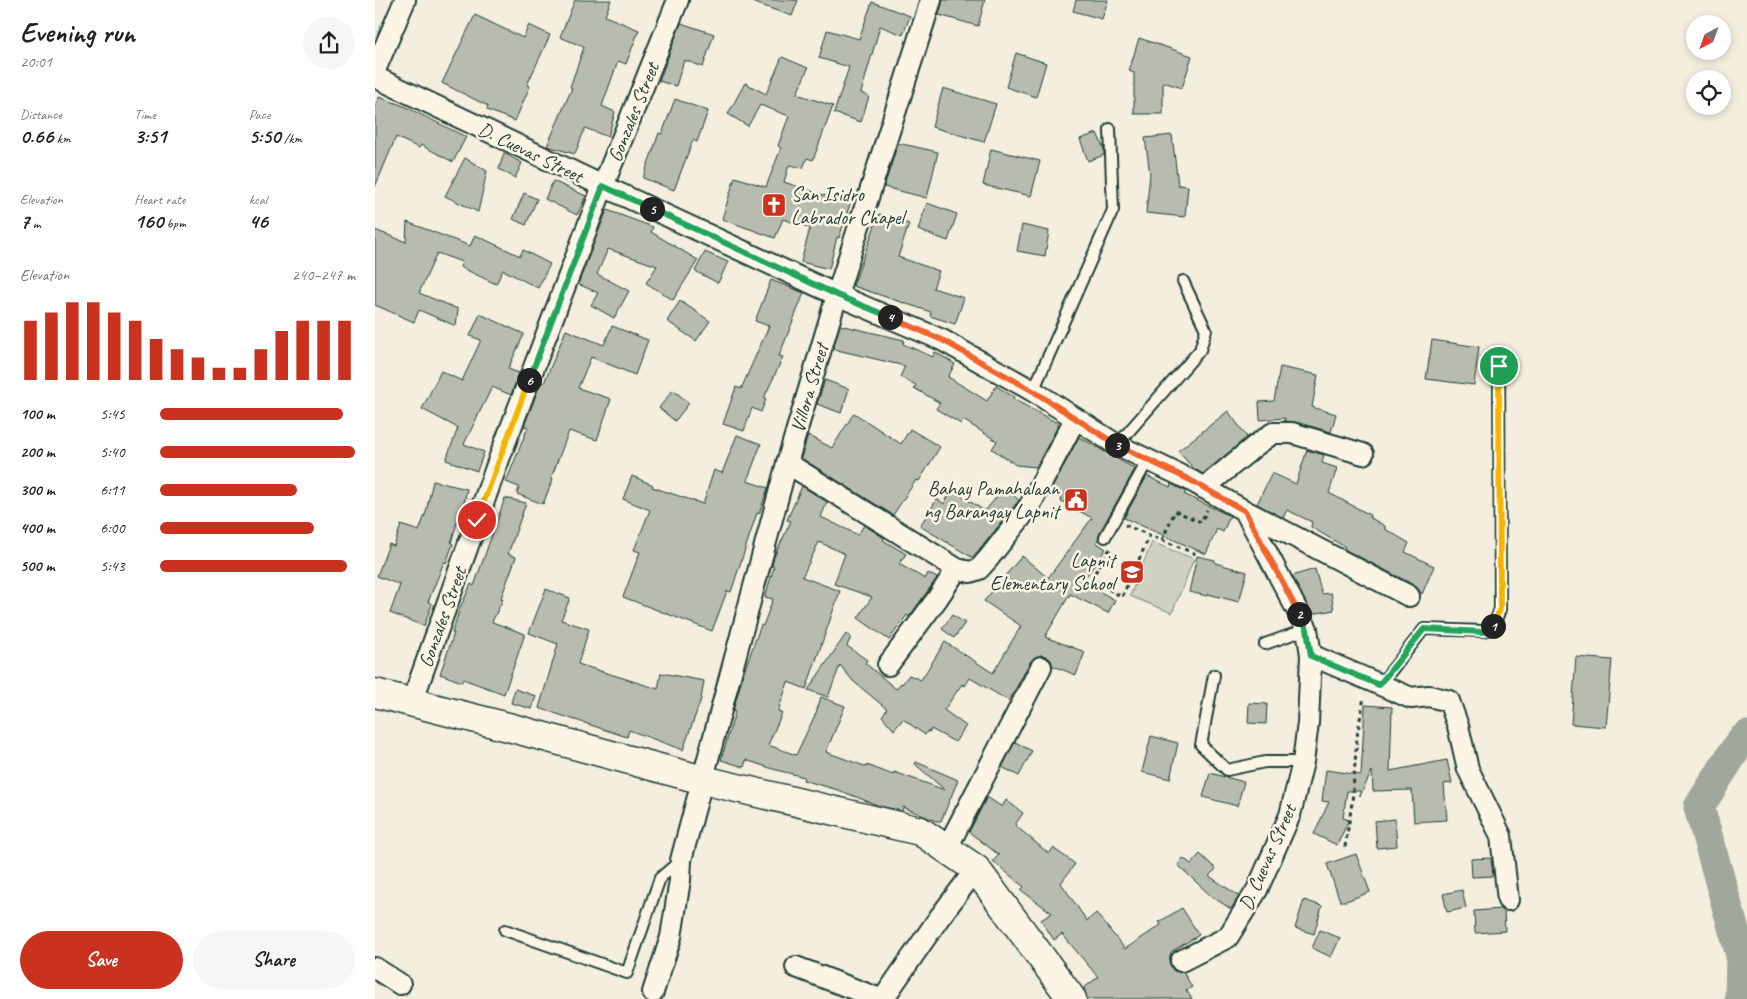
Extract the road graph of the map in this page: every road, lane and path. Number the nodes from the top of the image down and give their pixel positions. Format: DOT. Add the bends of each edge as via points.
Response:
graph roads {
  1 [pos="405,0"];
  2 [pos="678,0"];
  3 [pos="931,0"];
  4 [pos="375,70"];
  5 [pos="375,77"];
  6 [pos="1110,129"];
  7 [pos="603,186"];
  8 [pos="1183,280"];
  9 [pos="837,295"];
  10 [pos="1499,366"];
  11 [pos="1033,391"];
  12 [pos="1075,419"];
  13 [pos="1117,445"];
  14 [pos="1363,454"];
  15 [pos="1148,460"];
  16 [pos="787,463"];
  17 [pos="1209,491"];
  18 [pos="1245,511"];
  19 [pos="1114,520"];
  20 [pos="1150,535"];
  21 [pos="1105,537"];
  22 [pos="1162,540"];
  23 [pos="1196,554"];
  24 [pos="957,568"];
  25 [pos="1409,596"];
  26 [pos="1307,629"];
  27 [pos="1265,644"];
  28 [pos="1311,656"];
  29 [pos="888,665"];
  30 [pos="1041,667"];
  31 [pos="1214,675"];
  32 [pos="1374,682"];
  33 [pos="375,693"];
  34 [pos="412,702"];
  35 [pos="1303,762"];
  36 [pos="703,780"];
  37 [pos="1345,847"];
  38 [pos="947,848"];
  39 [pos="681,860"];
  40 [pos="977,869"];
  41 [pos="1508,900"];
  42 [pos="505,930"];
  43 [pos="1181,961"];
  44 [pos="796,967"];
  45 [pos="375,968"];
  46 [pos="399,984"];
  47 [pos="653,992"];
  48 [pos="881,999"];
  49 [pos="1072,999"];
  1 -- 4 [label="street"];
  2 -- 7 [label="street, Gonzales Street"];
  3 -- 9 [label="street, Villora Street"];
  5 -- 7 [label="street, D. Cuevas Street"];
  6 -- 11 [label="lane" via="1113,210"];
  7 -- 9 [label="street, D. Cuevas Street"];
  7 -- 34 [label="street, Gonzales Street" via="499,459"];
  8 -- 13 [label="lane" via="1206,330 1200,350"];
  9 -- 11 [label="street, D. Cuevas Street" via="942,340"];
  9 -- 16 [label="street, Villora Street"];
  10 -- 32 [label="lane" via="1500,609 1493,628 1483,632 1424,629"];
  11 -- 12 [label="street, D. Cuevas Street"];
  12 -- 13 [label="street, D. Cuevas Street"];
  12 -- 24 [label="street" via="1029,507 989,559 979,569 970,572"];
  13 -- 15 [label="street, D. Cuevas Street"];
  14 -- 17 [label="street" via="1292,433 1273,433"];
  15 -- 17 [label="street, D. Cuevas Street"];
  15 -- 19 [label="lane"];
  16 -- 24 [label="street"];
  16 -- 36 [label="street, Villora Street"];
  17 -- 18 [label="street, D. Cuevas Street"];
  17 -- 22 [label="path" via="1201,522 1175,510"];
  18 -- 25 [label="street"];
  18 -- 26 [label="street, D. Cuevas Street"];
  19 -- 20 [label="path"];
  19 -- 21 [label="lane"];
  20 -- 21 [label="path" via="1122,597 1091,580 1112,546"];
  20 -- 22 [label="path"];
  22 -- 23 [label="path"];
  24 -- 29 [label="street"];
  26 -- 27 [label="lane"];
  26 -- 28 [label="street, D. Cuevas Street"];
  28 -- 32 [label="street"];
  28 -- 35 [label="street, D. Cuevas Street"];
  30 -- 38 [label="street"];
  31 -- 35 [label="lane" via="1201,745 1227,770 1265,762"];
  32 -- 37 [label="path" via="1361,706"];
  32 -- 41 [label="street" via="1411,698 1429,696 1449,701 1468,769 1501,836"];
  33 -- 34 [label="street"];
  34 -- 36 [label="street"];
  35 -- 43 [label="street, D. Cuevas Street" via="1290,815 1252,898 1228,937"];
  36 -- 38 [label="street" via="921,831"];
  36 -- 39 [label="street, Villora Street"];
  38 -- 40 [label="street"];
  39 -- 42 [label="lane" via="660,878 627,973"];
  39 -- 47 [label="street, Villora Street" via="671,936"];
  40 -- 48 [label="street"];
  40 -- 49 [label="street"];
  44 -- 48 [label="street"];
  45 -- 46 [label="street"];
}
